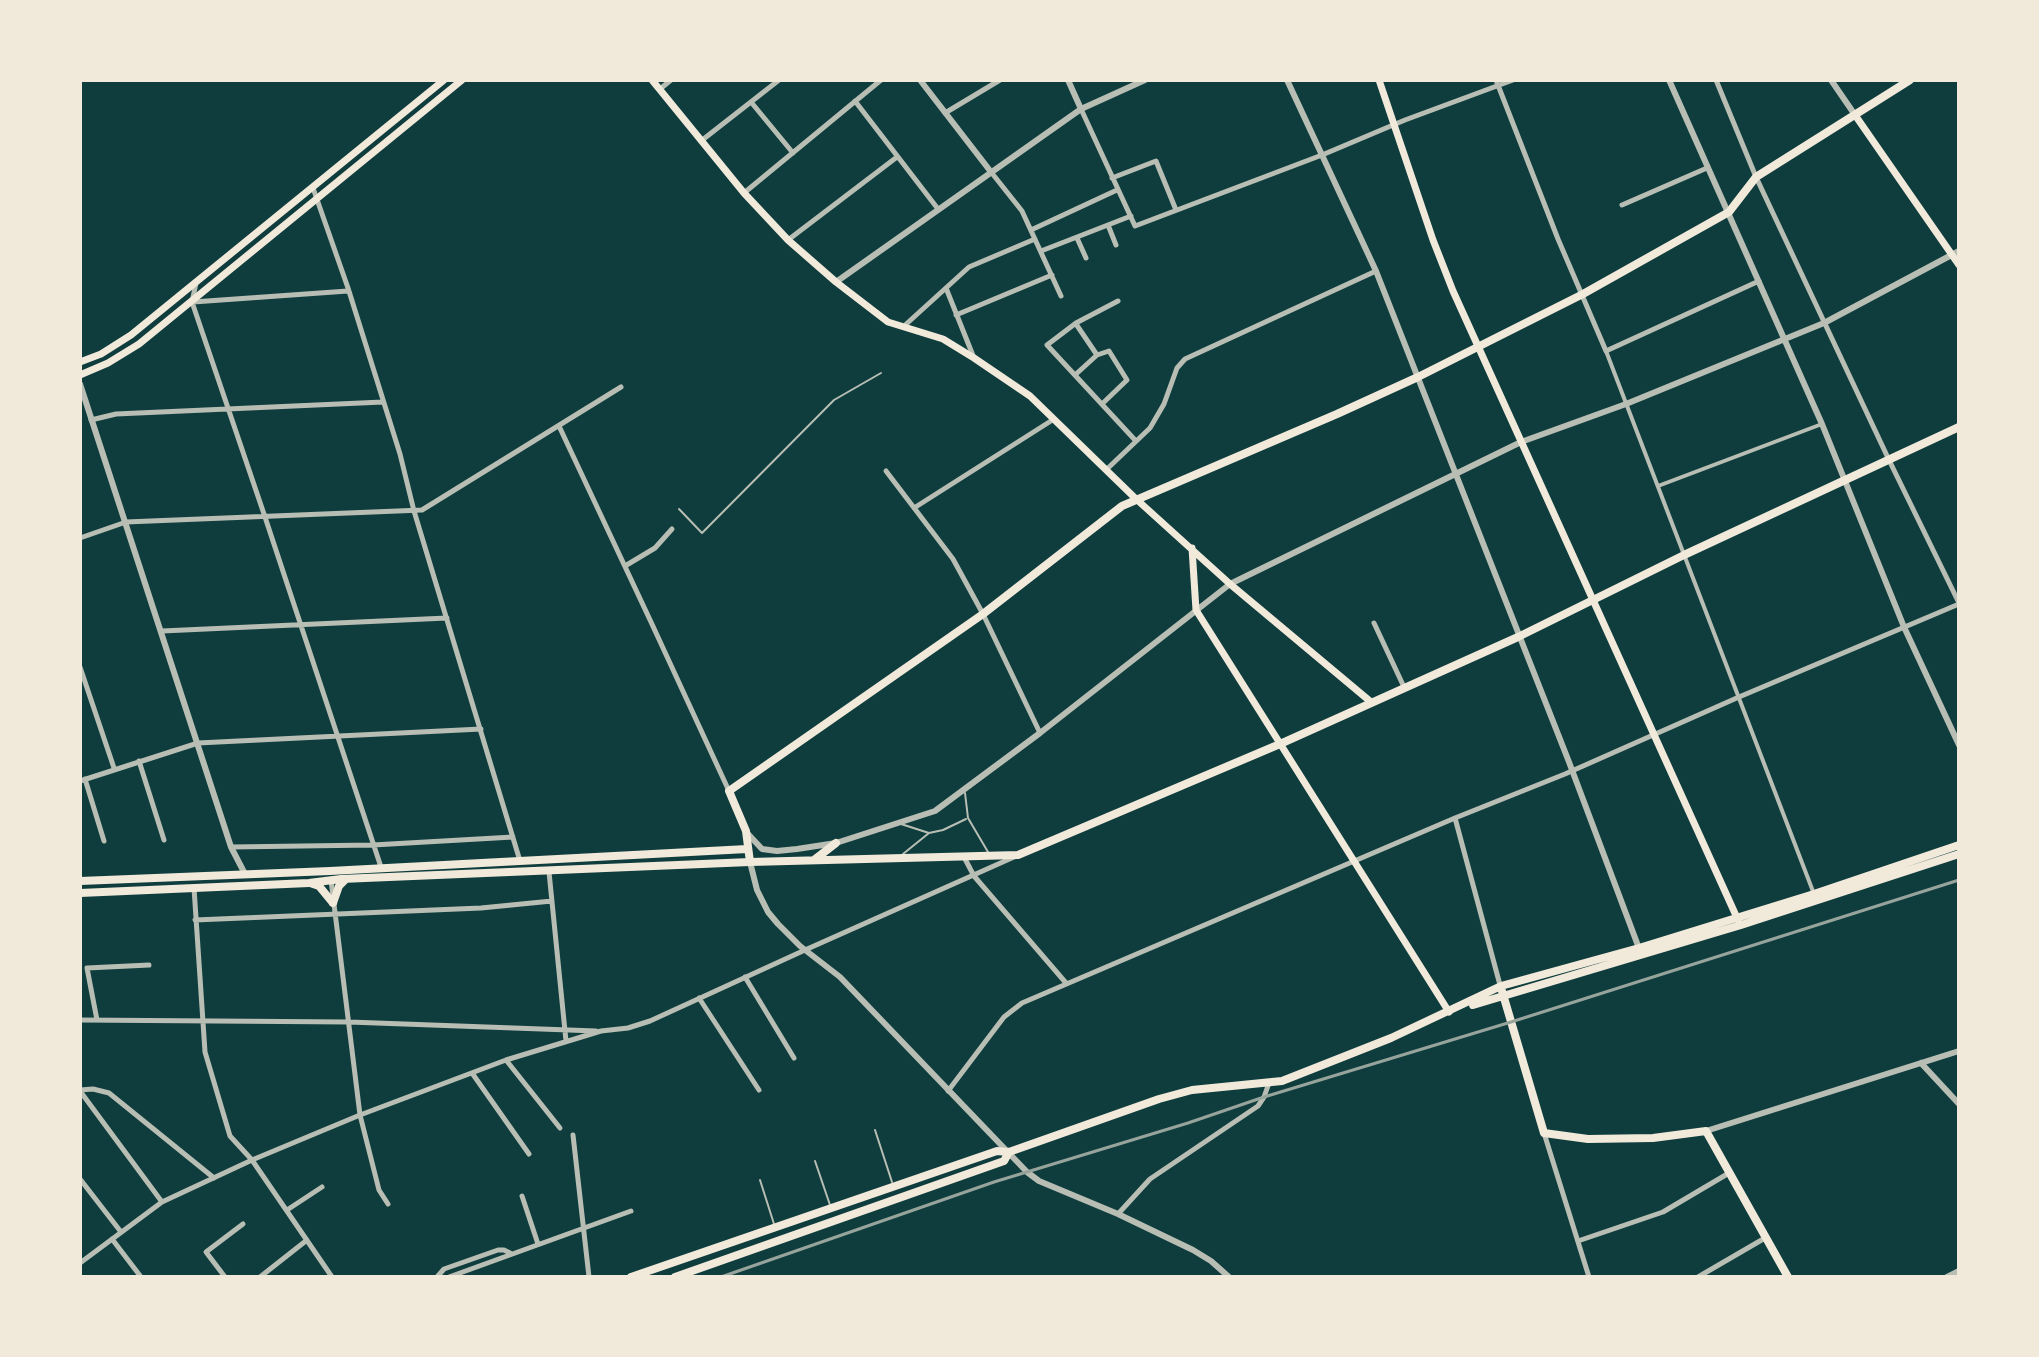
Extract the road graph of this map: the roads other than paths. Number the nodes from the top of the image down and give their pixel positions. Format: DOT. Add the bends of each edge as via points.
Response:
graph roads {
  1 [pos="444,80"];
  2 [pos="462,80"];
  3 [pos="652,80"];
  4 [pos="671,80"];
  5 [pos="779,80"];
  6 [pos="881,80"];
  7 [pos="920,80"];
  8 [pos="1000,80"];
  9 [pos="1068,80"];
  10 [pos="1287,80"];
  11 [pos="1379,80"];
  12 [pos="1513,80"];
  13 [pos="1669,80"];
  14 [pos="1716,80"];
  15 [pos="1831,80"];
  16 [pos="1910,80"];
  17 [pos="1141,81"];
  18 [pos="1497,83"];
  19 [pos="660,89"];
  20 [pos="855,101"];
  21 [pos="751,102"];
  22 [pos="1081,109"];
  23 [pos="945,113"];
  24 [pos="1855,115"];
  25 [pos="1395,124"];
  26 [pos="701,141"];
  27 [pos="793,153"];
  28 [pos="1322,155"];
  29 [pos="897,157"];
  30 [pos="1707,168"];
  31 [pos="991,172"];
  32 [pos="1756,177"];
  33 [pos="1112,178"];
  34 [pos="313,188"];
  35 [pos="1117,190"];
  36 [pos="744,193"];
  37 [pos="317,199"];
  38 [pos="1622,205"];
  39 [pos="938,209"];
  40 [pos="1176,210"];
  41 [pos="1729,212"];
  42 [pos="1131,216"];
  43 [pos="1108,225"];
  44 [pos="1031,230"];
  45 [pos="1077,238"];
  46 [pos="1035,239"];
  47 [pos="788,240"];
  48 [pos="1116,245"];
  49 [pos="1041,251"];
  50 [pos="1956,253"];
  51 [pos="1086,258"];
  52 [pos="1959,265"];
  53 [pos="1376,271"];
  54 [pos="1052,275"];
  55 [pos="1759,281"];
  56 [pos="836,282"];
  57 [pos="196,283"];
  58 [pos="946,288"];
  59 [pos="348,291"];
  60 [pos="1583,294"];
  61 [pos="1061,296"];
  62 [pos="1118,301"];
  63 [pos="192,302"];
  64 [pos="956,315"];
  65 [pos="1076,323"];
  66 [pos="1824,323"];
  67 [pos="903,327"];
  68 [pos="1786,340"];
  69 [pos="1477,347"];
  70 [pos="1606,351"];
  71 [pos="1097,355"];
  72 [pos="974,358"];
  73 [pos="80,362"];
  74 [pos="881,373"];
  75 [pos="80,375"];
  76 [pos="1075,375"];
  77 [pos="1418,377"];
  78 [pos="80,384"];
  79 [pos="621,387"];
  80 [pos="383,402"];
  81 [pos="1102,404"];
  82 [pos="1626,404"];
  83 [pos="228,410"];
  84 [pos="1054,419"];
  85 [pos="91,420"];
  86 [pos="1822,424"];
  87 [pos="559,426"];
  88 [pos="1959,427"];
  89 [pos="1135,440"];
  90 [pos="1521,442"];
  91 [pos="1889,460"];
  92 [pos="1107,469"];
  93 [pos="886,471"];
  94 [pos="1455,474"];
  95 [pos="1846,480"];
  96 [pos="1658,486"];
  97 [pos="1135,498"];
  98 [pos="914,508"];
  99 [pos="679,509"];
  100 [pos="414,511"];
  101 [pos="265,517"];
  102 [pos="126,522"];
  103 [pos="672,529"];
  104 [pos="80,538"];
  105 [pos="1192,548"];
  106 [pos="1684,555"];
  107 [pos="625,566"];
  108 [pos="1230,584"];
  109 [pos="1593,600"];
  110 [pos="1959,604"];
  111 [pos="1196,610"];
  112 [pos="983,614"];
  113 [pos="447,618"];
  114 [pos="1374,623"];
  115 [pos="300,625"];
  116 [pos="1904,627"];
  117 [pos="162,631"];
  118 [pos="1518,637"];
  119 [pos="80,667"];
  120 [pos="1404,687"];
  121 [pos="1739,697"];
  122 [pos="1371,702"];
  123 [pos="481,729"];
  124 [pos="1040,733"];
  125 [pos="1654,735"];
  126 [pos="337,736"];
  127 [pos="198,743"];
  128 [pos="1280,744"];
  129 [pos="1959,745"];
  130 [pos="139,761"];
  131 [pos="114,768"];
  132 [pos="1572,771"];
  133 [pos="82,780"];
  134 [pos="964,790"];
  135 [pos="729,791"];
  136 [pos="968,818"];
  137 [pos="1455,818"];
  138 [pos="900,823"];
  139 [pos="746,831"];
  140 [pos="929,833"];
  141 [pos="513,837"];
  142 [pos="164,840"];
  143 [pos="104,841"];
  144 [pos="836,843"];
  145 [pos="373,845"];
  146 [pos="1959,845"];
  147 [pos="231,847"];
  148 [pos="747,849"];
  149 [pos="1959,854"];
  150 [pos="1018,855"];
  151 [pos="898,857"];
  152 [pos="964,857"];
  153 [pos="991,857"];
  154 [pos="813,860"];
  155 [pos="520,861"];
  156 [pos="1353,861"];
  157 [pos="750,862"];
  158 [pos="381,868"];
  159 [pos="549,872"];
  160 [pos="245,874"];
  161 [pos="330,876"];
  162 [pos="974,876"];
  163 [pos="346,879"];
  164 [pos="80,881"];
  165 [pos="309,883"];
  166 [pos="194,888"];
  167 [pos="80,893"];
  168 [pos="1814,894"];
  169 [pos="552,901"];
  170 [pos="333,903"];
  171 [pos="335,915"];
  172 [pos="195,920"];
  173 [pos="1739,922"];
  174 [pos="805,950"];
  175 [pos="1640,951"];
  176 [pos="149,965"];
  177 [pos="745,977"];
  178 [pos="1066,983"];
  179 [pos="1502,991"];
  180 [pos="699,998"];
  181 [pos="1449,1012"];
  182 [pos="80,1020"];
  183 [pos="97,1020"];
  184 [pos="203,1021"];
  185 [pos="349,1022"];
  186 [pos="564,1029"];
  187 [pos="601,1031"];
  188 [pos="566,1041"];
  189 [pos="1959,1051"];
  190 [pos="794,1058"];
  191 [pos="506,1060"];
  192 [pos="1921,1063"];
  193 [pos="472,1073"];
  194 [pos="1269,1082"];
  195 [pos="759,1090"];
  196 [pos="80,1091"];
  197 [pos="948,1091"];
  198 [pos="1959,1104"];
  199 [pos="360,1115"];
  200 [pos="560,1128"];
  201 [pos="875,1130"];
  202 [pos="1706,1131"];
  203 [pos="1544,1133"];
  204 [pos="573,1135"];
  205 [pos="1009,1152"];
  206 [pos="529,1154"];
  207 [pos="252,1160"];
  208 [pos="815,1161"];
  209 [pos="1729,1173"];
  210 [pos="214,1178"];
  211 [pos="80,1179"];
  212 [pos="760,1180"];
  213 [pos="893,1186"];
  214 [pos="322,1187"];
  215 [pos="522,1196"];
  216 [pos="162,1202"];
  217 [pos="388,1204"];
  218 [pos="831,1207"];
  219 [pos="287,1210"];
  220 [pos="631,1211"];
  221 [pos="1118,1214"];
  222 [pos="243,1224"];
  223 [pos="775,1226"];
  224 [pos="583,1227"];
  225 [pos="121,1232"];
  226 [pos="1765,1238"];
  227 [pos="112,1239"];
  228 [pos="307,1240"];
  229 [pos="1578,1241"];
  230 [pos="538,1244"];
  231 [pos="510,1254"];
  232 [pos="80,1263"];
  233 [pos="1959,1271"];
  234 [pos="263,1276"];
  235 [pos="1950,1276"];
  236 [pos="141,1277"];
  237 [pos="225,1277"];
  238 [pos="332,1277"];
  239 [pos="437,1277"];
  240 [pos="449,1277"];
  241 [pos="589,1277"];
  242 [pos="631,1277"];
  243 [pos="675,1277"];
  244 [pos="1229,1277"];
  245 [pos="1589,1277"];
  246 [pos="1698,1277"];
  247 [pos="1788,1277"];
  1 -- 34 [label="main road"];
  2 -- 37 [label="main road"];
  3 -- 19 [label="main road"];
  4 -- 19 [label="street"];
  5 -- 21 [label="street"];
  6 -- 20 [label="street"];
  7 -- 23 [label="street"];
  8 -- 23 [label="street"];
  9 -- 22 [label="street"];
  10 -- 28 [label="street"];
  11 -- 25 [label="main road"];
  12 -- 18 [label="street"];
  13 -- 30 [label="street"];
  14 -- 32 [label="street"];
  15 -- 24 [label="street"];
  16 -- 24 [label="main road"];
  17 -- 22 [label="street"];
  18 -- 25 [label="street"];
  18 -- 60 [label="street"];
  19 -- 26 [label="main road"];
  20 -- 27 [label="street"];
  20 -- 29 [label="street"];
  21 -- 26 [label="street"];
  21 -- 27 [label="street"];
  22 -- 31 [label="street"];
  22 -- 33 [label="street"];
  23 -- 31 [label="street"];
  24 -- 32 [label="main road"];
  24 -- 50 [label="main road"];
  25 -- 28 [label="street"];
  25 -- 69 [label="main road" via="1433,240"];
  26 -- 36 [label="main road"];
  27 -- 36 [label="street"];
  28 -- 40 [label="street"];
  28 -- 53 [label="street"];
  29 -- 39 [label="street"];
  29 -- 47 [label="street"];
  30 -- 38 [label="street"];
  30 -- 41 [label="street"];
  31 -- 39 [label="street"];
  31 -- 44 [label="street"];
  32 -- 41 [label="main road"];
  32 -- 66 [label="street"];
  33 -- 35 [label="street"];
  33 -- 40 [label="street" via="1156,161"];
  34 -- 37 [label="street"];
  34 -- 57 [label="main road"];
  35 -- 42 [label="street"];
  35 -- 44 [label="street"];
  36 -- 47 [label="main road"];
  37 -- 59 [label="street"];
  37 -- 63 [label="main road"];
  39 -- 56 [label="street"];
  40 -- 42 [label="street" via="1135,226"];
  41 -- 55 [label="street"];
  41 -- 60 [label="main road"];
  42 -- 43 [label="street"];
  43 -- 45 [label="street"];
  43 -- 48 [label="street"];
  44 -- 46 [label="street"];
  45 -- 49 [label="street"];
  45 -- 51 [label="street"];
  46 -- 49 [label="street"];
  46 -- 58 [label="street" via="969,267"];
  47 -- 56 [label="main road"];
  49 -- 54 [label="street"];
  50 -- 52 [label="main road"];
  50 -- 66 [label="street"];
  53 -- 77 [label="street"];
  53 -- 89 [label="street" via="1185,359 1150,428"];
  54 -- 61 [label="street"];
  54 -- 64 [label="street"];
  55 -- 68 [label="street"];
  55 -- 70 [label="street"];
  56 -- 67 [label="main road" via="888,322"];
  57 -- 63 [label="street"];
  57 -- 73 [label="main road" via="116,345"];
  58 -- 64 [label="street"];
  58 -- 67 [label="street"];
  59 -- 63 [label="street"];
  59 -- 80 [label="street"];
  60 -- 69 [label="main road"];
  60 -- 70 [label="street"];
  62 -- 65 [label="street"];
  63 -- 75 [label="main road" via="121,357"];
  63 -- 83 [label="street"];
  64 -- 72 [label="street"];
  65 -- 71 [label="street"];
  65 -- 76 [label="street" via="1047,345"];
  66 -- 68 [label="street"];
  66 -- 91 [label="street"];
  67 -- 72 [label="main road" via="943,339"];
  68 -- 82 [label="street"];
  68 -- 86 [label="street"];
  69 -- 77 [label="main road"];
  69 -- 90 [label="main road"];
  70 -- 82 [label="street"];
  71 -- 76 [label="street"];
  71 -- 81 [label="street" via="1109,351 1127,380"];
  72 -- 84 [label="main road"];
  74 -- 99 [label="lane" via="834,400 702,533"];
  76 -- 81 [label="street"];
  77 -- 94 [label="street"];
  77 -- 97 [label="main road"];
  78 -- 85 [label="street"];
  79 -- 87 [label="street"];
  80 -- 83 [label="street"];
  80 -- 100 [label="street"];
  81 -- 89 [label="street"];
  82 -- 90 [label="street"];
  82 -- 96 [label="street"];
  83 -- 85 [label="street" via="116,414"];
  83 -- 101 [label="street"];
  84 -- 92 [label="main road"];
  84 -- 98 [label="street"];
  85 -- 102 [label="street"];
  86 -- 95 [label="street"];
  86 -- 96 [label="street"];
  87 -- 100 [label="street"];
  87 -- 107 [label="street"];
  88 -- 91 [label="main road"];
  89 -- 92 [label="street"];
  90 -- 94 [label="street"];
  90 -- 109 [label="main road"];
  91 -- 95 [label="main road"];
  91 -- 110 [label="street"];
  92 -- 97 [label="main road"];
  93 -- 98 [label="street"];
  94 -- 108 [label="street"];
  94 -- 118 [label="street"];
  95 -- 106 [label="main road"];
  95 -- 116 [label="street"];
  96 -- 106 [label="street"];
  97 -- 105 [label="main road"];
  97 -- 112 [label="main road"];
  98 -- 112 [label="street" via="953,559"];
  100 -- 101 [label="street"];
  100 -- 113 [label="street"];
  101 -- 102 [label="street"];
  101 -- 115 [label="street"];
  102 -- 104 [label="street"];
  102 -- 117 [label="street"];
  103 -- 107 [label="street" via="655,548"];
  105 -- 108 [label="main road"];
  105 -- 111 [label="main road"];
  106 -- 109 [label="main road"];
  106 -- 121 [label="street"];
  107 -- 135 [label="street"];
  108 -- 111 [label="street"];
  108 -- 122 [label="main road"];
  109 -- 118 [label="main road"];
  109 -- 125 [label="main road"];
  110 -- 116 [label="street"];
  111 -- 124 [label="street"];
  111 -- 128 [label="main road"];
  112 -- 124 [label="street"];
  112 -- 135 [label="main road"];
  113 -- 115 [label="street"];
  113 -- 123 [label="street"];
  114 -- 120 [label="street"];
  115 -- 117 [label="street"];
  115 -- 126 [label="street"];
  116 -- 121 [label="street"];
  116 -- 129 [label="street"];
  117 -- 127 [label="street"];
  118 -- 120 [label="main road"];
  118 -- 132 [label="street"];
  119 -- 131 [label="street"];
  120 -- 122 [label="main road"];
  121 -- 125 [label="street"];
  121 -- 168 [label="street"];
  122 -- 128 [label="main road"];
  123 -- 126 [label="street"];
  123 -- 141 [label="street"];
  124 -- 134 [label="street"];
  125 -- 132 [label="street"];
  125 -- 173 [label="main road"];
  126 -- 127 [label="street"];
  126 -- 145 [label="street"];
  127 -- 130 [label="street"];
  127 -- 147 [label="street"];
  128 -- 150 [label="main road"];
  128 -- 156 [label="main road"];
  130 -- 131 [label="street"];
  130 -- 142 [label="street"];
  131 -- 133 [label="street"];
  132 -- 137 [label="street"];
  132 -- 175 [label="street"];
  133 -- 143 [label="street"];
  134 -- 136 [label="lane"];
  134 -- 138 [label="street" via="935,811"];
  135 -- 139 [label="main road"];
  136 -- 140 [label="lane"];
  136 -- 153 [label="lane"];
  137 -- 156 [label="street"];
  137 -- 179 [label="street"];
  138 -- 140 [label="lane"];
  138 -- 144 [label="street"];
  139 -- 144 [label="street" via="769,851"];
  139 -- 148 [label="main road"];
  140 -- 151 [label="lane"];
  141 -- 145 [label="street"];
  141 -- 155 [label="street"];
  144 -- 154 [label="main road"];
  145 -- 147 [label="street"];
  145 -- 158 [label="street"];
  146 -- 168 [label="main road"];
  147 -- 160 [label="street"];
  148 -- 155 [label="main road"];
  148 -- 157 [label="main road"];
  149 -- 173 [label="main road"];
  150 -- 153 [label="main road"];
  150 -- 162 [label="street"];
  151 -- 152 [label="main road"];
  151 -- 154 [label="main road"];
  152 -- 153 [label="main road"];
  152 -- 162 [label="street"];
  154 -- 157 [label="main road"];
  155 -- 158 [label="main road"];
  156 -- 178 [label="street"];
  156 -- 181 [label="main road"];
  157 -- 159 [label="main road"];
  157 -- 174 [label="street" via="768,912"];
  158 -- 161 [label="main road"];
  159 -- 163 [label="main road"];
  159 -- 169 [label="street"];
  160 -- 161 [label="main road"];
  160 -- 164 [label="main road"];
  161 -- 163 [label="main road"];
  161 -- 165 [label="main road"];
  161 -- 170 [label="street"];
  162 -- 174 [label="street"];
  162 -- 178 [label="street"];
  163 -- 170 [label="main road"];
  165 -- 166 [label="main road"];
  165 -- 170 [label="main road" via="319,886"];
  166 -- 167 [label="main road"];
  166 -- 172 [label="street"];
  168 -- 173 [label="main road"];
  169 -- 171 [label="street"];
  169 -- 186 [label="street"];
  170 -- 171 [label="street"];
  171 -- 172 [label="street"];
  171 -- 185 [label="street"];
  172 -- 184 [label="street"];
  173 -- 175 [label="main road"];
  174 -- 177 [label="street"];
  174 -- 197 [label="street" via="840,977"];
  175 -- 179 [label="main road"];
  176 -- 183 [label="street" via="87,968"];
  177 -- 180 [label="street"];
  177 -- 190 [label="street"];
  178 -- 197 [label="street" via="1004,1017"];
  179 -- 181 [label="main road"];
  179 -- 203 [label="main road"];
  180 -- 187 [label="street" via="641,1025"];
  180 -- 195 [label="street"];
  181 -- 194 [label="main road"];
  182 -- 183 [label="street"];
  183 -- 184 [label="street"];
  184 -- 185 [label="street"];
  184 -- 207 [label="street" via="205,1052 230,1136"];
  185 -- 186 [label="street"];
  185 -- 199 [label="street"];
  186 -- 187 [label="street"];
  186 -- 188 [label="street"];
  187 -- 188 [label="street"];
  188 -- 191 [label="street"];
  189 -- 192 [label="street"];
  191 -- 193 [label="street"];
  191 -- 200 [label="street"];
  192 -- 198 [label="street"];
  192 -- 202 [label="street"];
  193 -- 199 [label="street"];
  193 -- 206 [label="street"];
  194 -- 205 [label="main road" via="1192,1090"];
  194 -- 221 [label="street" via="1258,1106 1150,1179"];
  196 -- 210 [label="street" via="109,1093"];
  196 -- 216 [label="street"];
  197 -- 205 [label="street"];
  199 -- 207 [label="street"];
  199 -- 217 [label="street" via="379,1190"];
  201 -- 213 [label="lane"];
  202 -- 203 [label="main road" via="1588,1139"];
  202 -- 209 [label="main road"];
  203 -- 229 [label="street"];
  204 -- 224 [label="street"];
  205 -- 213 [label="main road" via="997,1151"];
  205 -- 221 [label="street" via="1039,1181"];
  205 -- 243 [label="main road" via="1001,1162"];
  207 -- 210 [label="street"];
  207 -- 219 [label="street"];
  208 -- 218 [label="lane"];
  209 -- 226 [label="main road"];
  209 -- 229 [label="street" via="1663,1212"];
  210 -- 216 [label="street"];
  211 -- 225 [label="street"];
  212 -- 223 [label="lane"];
  213 -- 218 [label="main road"];
  214 -- 219 [label="street"];
  215 -- 230 [label="street"];
  216 -- 225 [label="street"];
  218 -- 223 [label="main road"];
  219 -- 228 [label="street"];
  220 -- 224 [label="street"];
  221 -- 244 [label="street" via="1193,1250"];
  222 -- 237 [label="street" via="206,1252"];
  223 -- 242 [label="main road"];
  224 -- 230 [label="street"];
  224 -- 241 [label="street"];
  225 -- 227 [label="street"];
  226 -- 246 [label="street"];
  226 -- 247 [label="main road"];
  227 -- 232 [label="street"];
  227 -- 236 [label="street"];
  228 -- 234 [label="street"];
  228 -- 238 [label="street"];
  229 -- 245 [label="street"];
  230 -- 231 [label="street"];
  231 -- 239 [label="street" via="498,1250 444,1269"];
  231 -- 240 [label="street"];
  233 -- 235 [label="street"];
}
